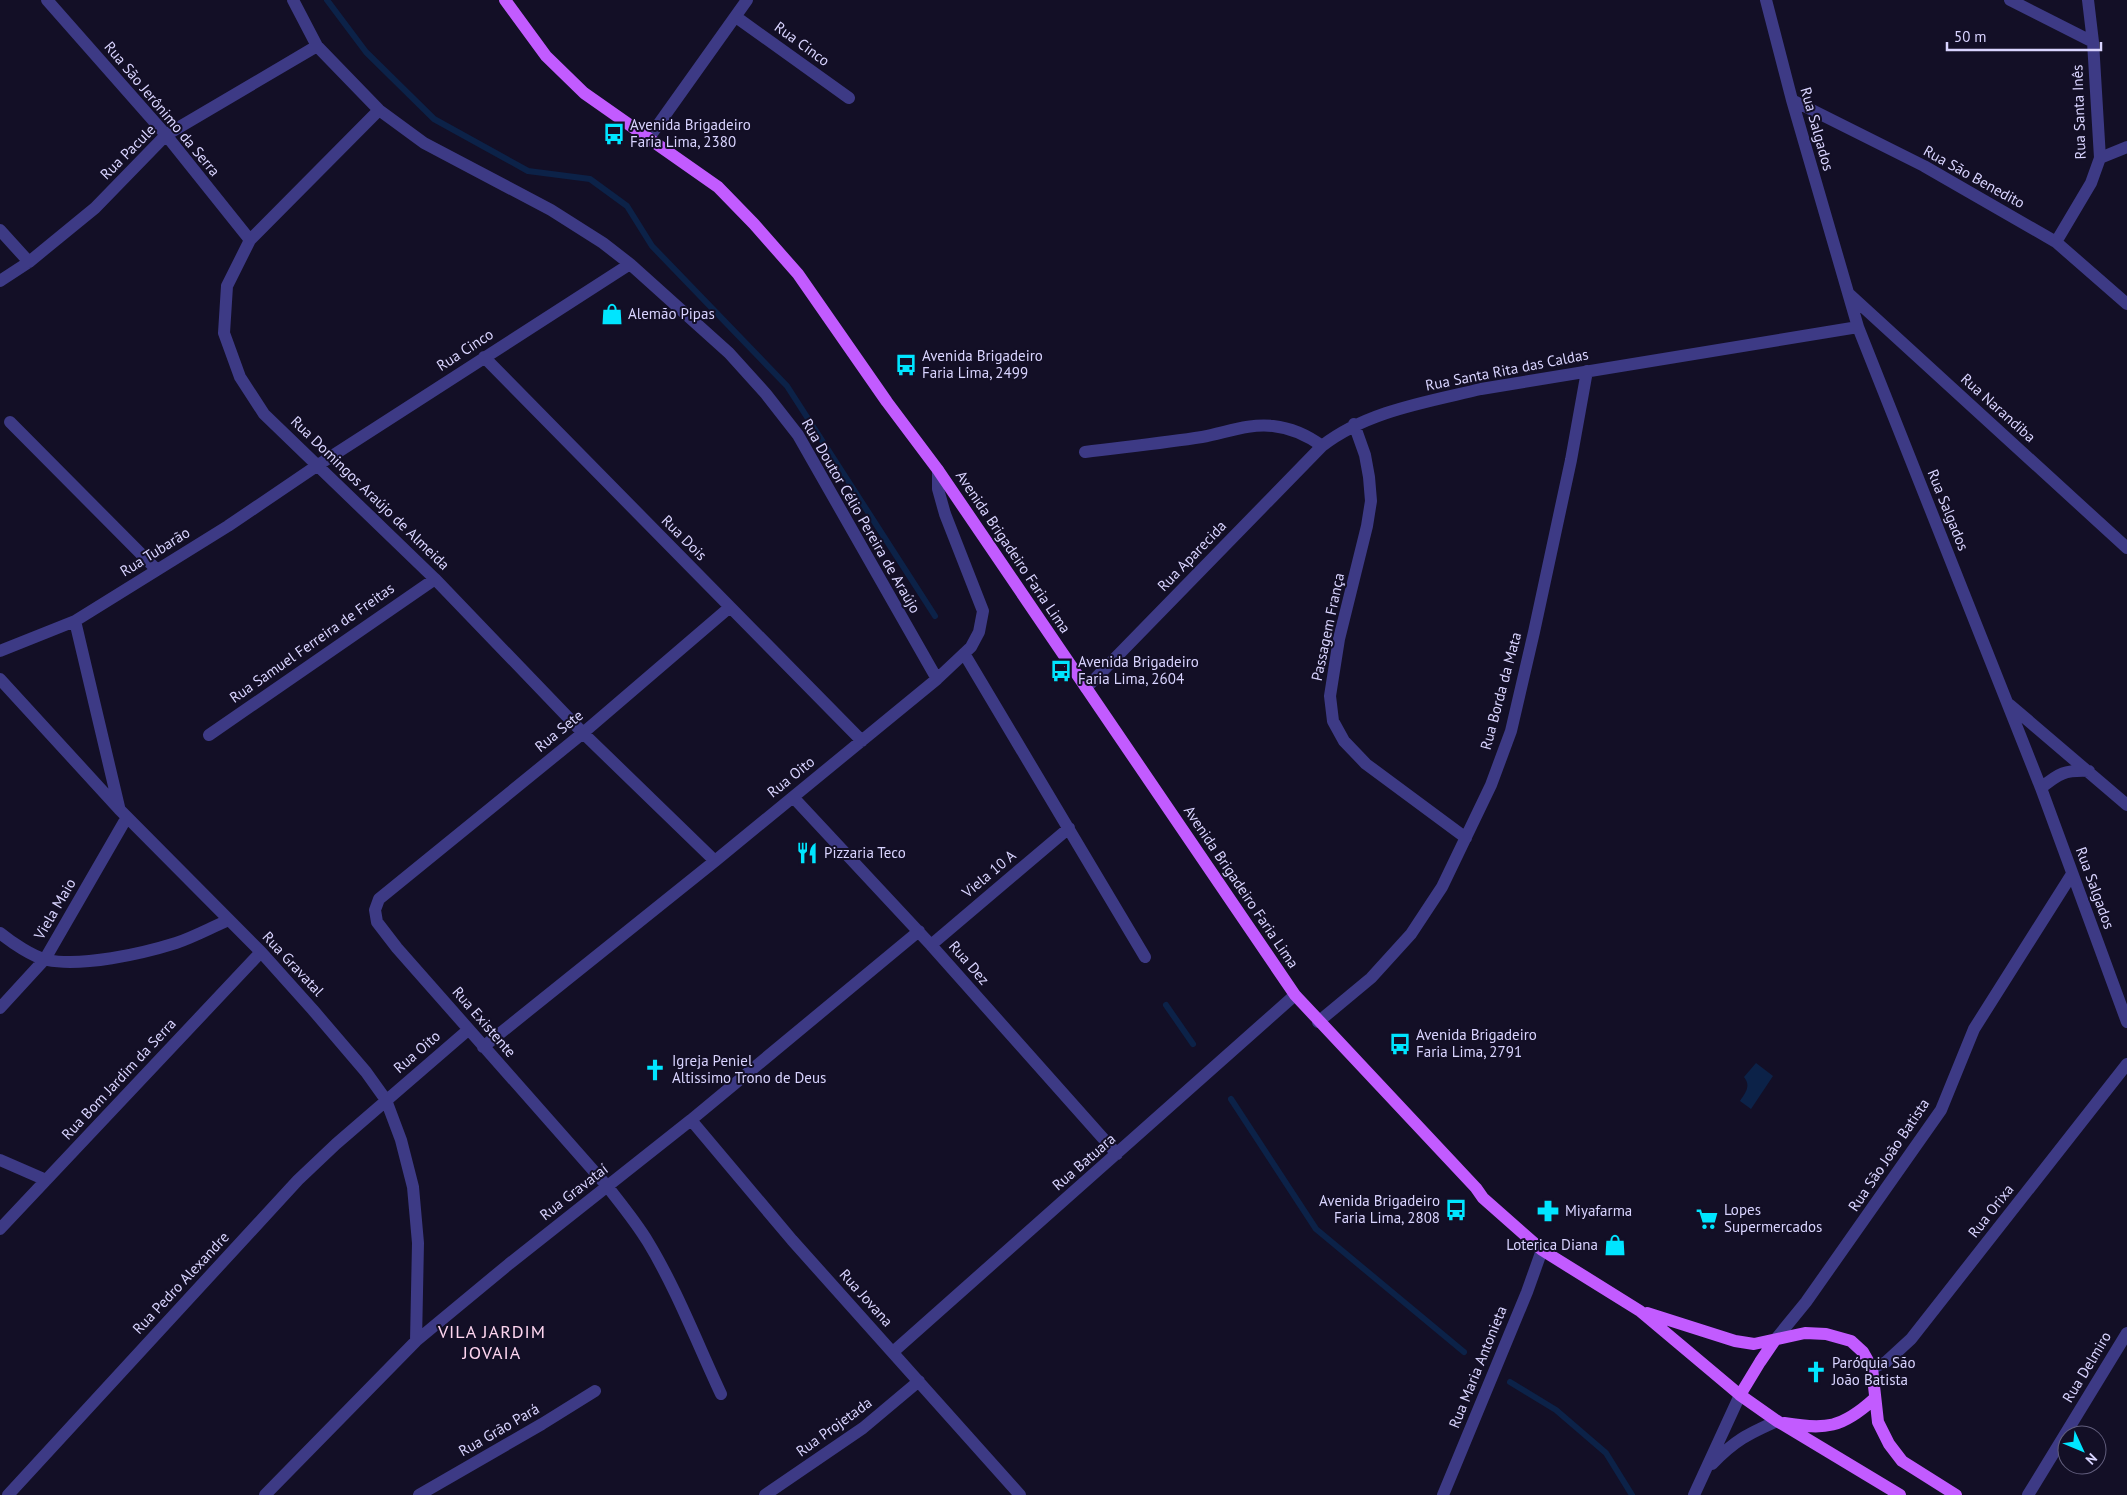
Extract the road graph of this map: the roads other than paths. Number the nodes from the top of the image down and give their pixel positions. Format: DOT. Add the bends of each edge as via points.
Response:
graph roads {
  1 [pos="47,0"];
  2 [pos="293,0"];
  3 [pos="505,0"];
  4 [pos="747,0"];
  5 [pos="1766,0"];
  6 [pos="2010,0"];
  7 [pos="2088,0"];
  8 [pos="736,17"];
  9 [pos="2093,42"];
  10 [pos="317,46"];
  11 [pos="849,98"];
  12 [pos="1792,100"];
  13 [pos="380,110"];
  14 [pos="166,135"];
  15 [pos="648,139"];
  16 [pos="2127,147"];
  17 [pos="2100,158"];
  18 [pos="0,230"];
  19 [pos="250,240"];
  20 [pos="2056,242"];
  21 [pos="29,262"];
  22 [pos="630,264"];
  23 [pos="0,281"];
  24 [pos="1847,292"];
  25 [pos="2127,304"];
  26 [pos="1858,327"];
  27 [pos="484,357"];
  28 [pos="1587,371"];
  29 [pos="10,422"];
  30 [pos="1354,424"];
  31 [pos="1322,446"];
  32 [pos="1085,452"];
  33 [pos="318,465"];
  34 [pos="938,470"];
  35 [pos="2127,548"];
  36 [pos="157,570"];
  37 [pos="434,579"];
  38 [pos="730,607"];
  39 [pos="75,621"];
  40 [pos="0,651"];
  41 [pos="965,655"];
  42 [pos="0,679"];
  43 [pos="937,679"];
  44 [pos="1086,688"];
  45 [pos="2008,703"];
  46 [pos="583,733"];
  47 [pos="209,735"];
  48 [pos="862,741"];
  49 [pos="2089,771"];
  50 [pos="2041,788"];
  51 [pos="793,797"];
  52 [pos="2127,805"];
  53 [pos="123,813"];
  54 [pos="1069,828"];
  55 [pos="1466,838"];
  56 [pos="715,861"];
  57 [pos="2072,874"];
  58 [pos="406,876"];
  59 [pos="229,920"];
  60 [pos="919,931"];
  61 [pos="0,933"];
  62 [pos="932,945"];
  63 [pos="261,952"];
  64 [pos="1145,957"];
  65 [pos="45,959"];
  66 [pos="1296,995"];
  67 [pos="0,1008"];
  68 [pos="1318,1022"];
  69 [pos="2127,1022"];
  70 [pos="468,1030"];
  71 [pos="483,1047"];
  72 [pos="2127,1064"];
  73 [pos="386,1100"];
  74 [pos="691,1120"];
  75 [pos="1117,1154"];
  76 [pos="0,1160"];
  77 [pos="46,1180"];
  78 [pos="607,1186"];
  79 [pos="0,1229"];
  80 [pos="1542,1250"];
  81 [pos="1640,1311"];
  82 [pos="2127,1334"];
  83 [pos="1776,1340"];
  84 [pos="416,1341"];
  85 [pos="893,1352"];
  86 [pos="1872,1368"];
  87 [pos="919,1381"];
  88 [pos="595,1391"];
  89 [pos="721,1394"];
  90 [pos="1740,1395"];
  91 [pos="1874,1399"];
  92 [pos="1777,1421"];
  93 [pos="1707,1469"];
  94 [pos="8,1495"];
  95 [pos="265,1495"];
  96 [pos="419,1495"];
  97 [pos="765,1495"];
  98 [pos="1020,1495"];
  99 [pos="1443,1495"];
  100 [pos="1694,1495"];
  101 [pos="1900,1495"];
  102 [pos="1956,1495"];
  103 [pos="2028,1495"];
  1 -- 14 [label="street, Rua São Jerônimo da Serra"];
  2 -- 10 [label="street, Rua Doutor Célio Pereira de Araújo"];
  3 -- 15 [label="main road, Avenida Brigadeiro Faria Lima" via="552,62 584,93"];
  4 -- 8 [label="street"];
  5 -- 12 [label="street, Rua Salgados"];
  6 -- 9 [label="street"];
  7 -- 9 [label="street, Rua Santa Inês"];
  8 -- 11 [label="street, Rua Cinco"];
  8 -- 15 [label="street"];
  9 -- 17 [label="street, Rua Santa Inês"];
  10 -- 13 [label="street, Rua Doutor Célio Pereira de Araújo"];
  10 -- 14 [label="street, Rua Pacule"];
  12 -- 20 [label="street, Rua São Benedito" via="1924,166"];
  12 -- 24 [label="street, Rua Salgados"];
  13 -- 19 [label="street, Rua Domingos Araújo de Almeida"];
  13 -- 22 [label="street, Rua Doutor Célio Pereira de Araújo" via="424,143 551,210"];
  14 -- 19 [label="street, Rua São Jerônimo da Serra"];
  14 -- 21 [label="street, Rua Pacule" via="95,208"];
  15 -- 34 [label="main road, Avenida Brigadeiro Faria Lima" via="718,187 798,274"];
  16 -- 17 [label="street"];
  17 -- 20 [label="street, Rua Santa Inês" via="2091,183"];
  18 -- 21 [label="street"];
  19 -- 33 [label="street, Rua Domingos Araújo de Almeida" via="227,286 224,333 240,377 264,414"];
  20 -- 25 [label="street, Rua São Benedito"];
  21 -- 23 [label="street, Rua Pacule"];
  22 -- 27 [label="street, Rua Cinco"];
  22 -- 43 [label="street, Rua Doutor Célio Pereira de Araújo" via="729,353 798,436"];
  24 -- 26 [label="street, Rua Salgados"];
  24 -- 35 [label="street, Rua Narandiba"];
  26 -- 28 [label="street, Rua Santa Rita das Caldas"];
  26 -- 45 [label="street, Rua Salgados"];
  27 -- 33 [label="street, Rua Cinco"];
  27 -- 38 [label="street, Rua Dois"];
  28 -- 30 [label="street, Rua Santa Rita das Caldas" via="1423,402"];
  28 -- 55 [label="street, Rua Borda da Mata" via="1569,470 1511,731"];
  29 -- 36 [label="street"];
  30 -- 31 [label="street, Rua Santa Rita das Caldas"];
  30 -- 55 [label="street, Passagem França" via="1365,455 1371,501 1339,639 1330,696 1333,721 1344,741 1366,764"];
  31 -- 32 [label="street" via="1307,435 1271,426"];
  31 -- 44 [label="street, Rua Aparecida"];
  33 -- 36 [label="street, Rua Tubarão"];
  33 -- 37 [label="street, Rua Domingos Araújo de Almeida"];
  34 -- 41 [label="street, Rua Oito" via="938,489 945,514 984,611 979,632"];
  34 -- 44 [label="main road, Avenida Brigadeiro Faria Lima"];
  36 -- 39 [label="street, Rua Tubarão"];
  37 -- 46 [label="street, Rua Domingos Araújo de Almeida"];
  37 -- 47 [label="street, Rua Samuel Ferreira de Freitas"];
  38 -- 46 [label="street, Rua Sete"];
  38 -- 48 [label="street, Rua Dois"];
  39 -- 40 [label="street, Rua Tubarão"];
  39 -- 53 [label="street"];
  41 -- 43 [label="street, Rua Oito"];
  41 -- 54 [label="street"];
  42 -- 53 [label="street, Rua Gravatal"];
  43 -- 48 [label="street, Rua Oito"];
  44 -- 66 [label="main road, Avenida Brigadeiro Faria Lima"];
  45 -- 49 [label="street"];
  45 -- 50 [label="street, Rua Salgados"];
  46 -- 56 [label="street, Rua Domingos Araújo de Almeida"];
  46 -- 58 [label="street, Rua Sete"];
  48 -- 51 [label="street, Rua Oito"];
  49 -- 50 [label="street" via="2070,770"];
  49 -- 52 [label="street"];
  50 -- 57 [label="street, Rua Salgados"];
  51 -- 56 [label="street, Rua Oito"];
  51 -- 60 [label="street, Rua Dez"];
  53 -- 59 [label="street, Rua Gravatal"];
  53 -- 65 [label="street, Viela Maio"];
  54 -- 62 [label="street, Viela 10 A"];
  54 -- 64 [label="street"];
  55 -- 68 [label="street, Rua Borda da Mata" via="1442,887 1411,934 1371,978"];
  56 -- 71 [label="street, Rua Oito"];
  57 -- 69 [label="street, Rua Salgados"];
  57 -- 83 [label="street, Rua São João Batista" via="1974,1029 1941,1110"];
  58 -- 70 [label="street, Rua Existente" via="379,899 374,910 377,922"];
  59 -- 63 [label="street, Rua Gravatal"];
  59 -- 65 [label="street" via="176,942 120,956 71,963"];
  60 -- 62 [label="street, Rua Dez"];
  60 -- 74 [label="street, Rua Gravataí"];
  61 -- 65 [label="street"];
  62 -- 75 [label="street, Rua Dez"];
  63 -- 73 [label="street, Rua Gravatal" via="366,1072"];
  63 -- 77 [label="street, Rua Bom Jardim da Serra"];
  65 -- 67 [label="street, Viela Maio"];
  66 -- 68 [label="main road, Avenida Brigadeiro Faria Lima"];
  66 -- 75 [label="street, Rua Batuara"];
  68 -- 80 [label="main road, Avenida Brigadeiro Faria Lima" via="1483,1198"];
  70 -- 71 [label="street, Rua Existente"];
  70 -- 73 [label="street, Rua Oito"];
  71 -- 78 [label="street, Rua Existente"];
  72 -- 86 [label="street, Rua Orixa" via="1911,1339 1886,1362"];
  73 -- 84 [label="street, Rua Gravatal" via="401,1140 412,1187 418,1243"];
  73 -- 94 [label="street, Rua Pedro Alexandre" via="298,1180"];
  74 -- 78 [label="street, Rua Gravataí"];
  74 -- 85 [label="street, Rua Jovana" via="792,1240"];
  75 -- 85 [label="street, Rua Batuara"];
  76 -- 77 [label="street"];
  77 -- 79 [label="street, Rua Bom Jardim da Serra"];
  78 -- 84 [label="street, Rua Gravataí"];
  78 -- 89 [label="street, Rua Existente" via="648,1242"];
  80 -- 81 [label="main road, Avenida Brigadeiro Faria Lima"];
  80 -- 99 [label="street, Rua Maria Antonieta"];
  81 -- 83 [label="main road, Avenida Brigadeiro Faria Lima" via="1735,1341 1754,1344"];
  81 -- 90 [label="main road, Avenida Brigadeiro Faria Lima"];
  82 -- 103 [label="street, Rua Delmiro"];
  83 -- 86 [label="main road, Avenida Brigadeiro Faria Lima" via="1805,1333 1826,1334 1851,1341 1863,1352"];
  83 -- 90 [label="main road"];
  84 -- 95 [label="street, Rua Gravataí"];
  85 -- 87 [label="street, Rua Jovana"];
  86 -- 91 [label="main road"];
  87 -- 97 [label="street, Rua Projetada" via="863,1428"];
  87 -- 98 [label="street, Rua Jovana"];
  88 -- 96 [label="street, Rua Grão Pará"];
  90 -- 92 [label="main road, Avenida Brigadeiro Faria Lima"];
  90 -- 93 [label="street"];
  91 -- 92 [label="main road" via="1858,1414 1828,1427"];
  91 -- 102 [label="main road" via="1878,1422 1902,1462"];
  92 -- 93 [label="street" via="1730,1446"];
  92 -- 101 [label="main road, Avenida Brigadeiro Faria Lima"];
  93 -- 100 [label="street"];
}
